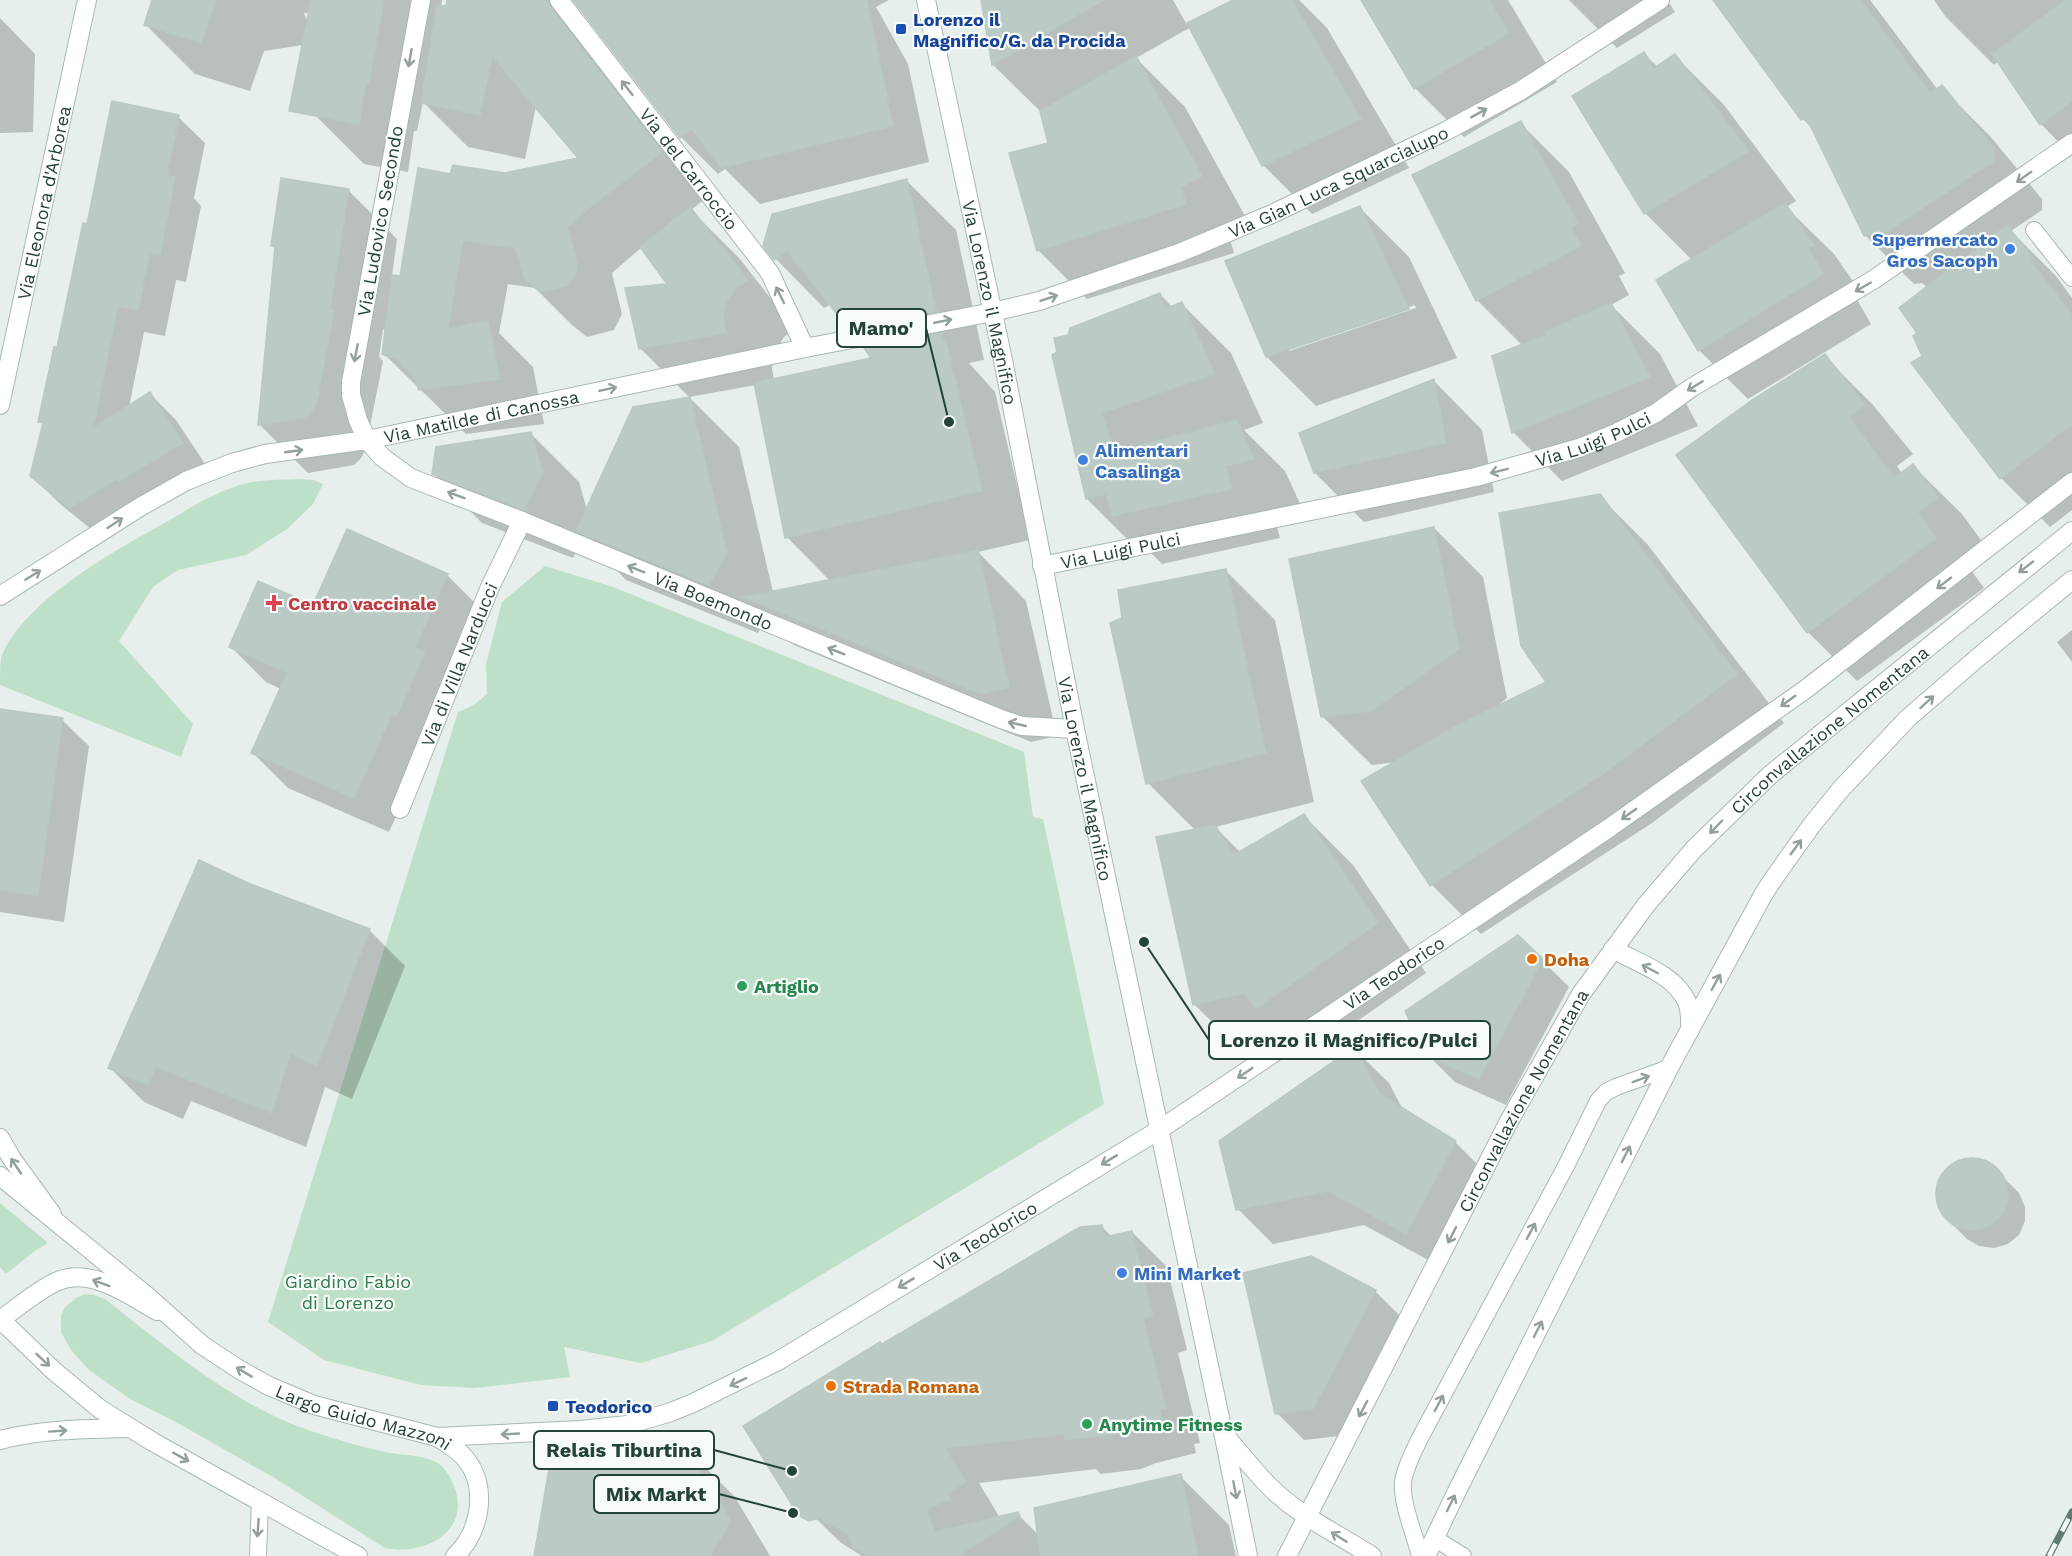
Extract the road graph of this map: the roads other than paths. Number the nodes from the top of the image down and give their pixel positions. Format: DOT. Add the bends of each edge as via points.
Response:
graph roads {
  1 [pos="87,0"];
  2 [pos="421,0"];
  3 [pos="558,0"];
  4 [pos="926,0"];
  5 [pos="1660,0"];
  6 [pos="2072,143"];
  7 [pos="2034,230"];
  8 [pos="2072,278"];
  9 [pos="993,312"];
  10 [pos="806,348"];
  11 [pos="0,405"];
  12 [pos="367,440"];
  13 [pos="2072,482"];
  14 [pos="522,521"];
  15 [pos="2072,531"];
  16 [pos="1042,566"];
  17 [pos="2072,580"];
  18 [pos="0,596"];
  19 [pos="1075,729"];
  20 [pos="400,810"];
  21 [pos="1613,949"];
  22 [pos="1690,1030"];
  23 [pos="1669,1068"];
  24 [pos="1159,1130"];
  25 [pos="0,1138"];
  26 [pos="0,1176"];
  27 [pos="61,1226"];
  28 [pos="172,1319"];
  29 [pos="0,1320"];
  30 [pos="130,1428"];
  31 [pos="1223,1432"];
  32 [pos="437,1437"];
  33 [pos="0,1440"];
  34 [pos="260,1500"];
  35 [pos="1308,1517"];
  36 [pos="474,1532"];
  37 [pos="1434,1538"];
  38 [pos="258,1556"];
  39 [pos="358,1556"];
  40 [pos="455,1556"];
  41 [pos="474,1556"];
  42 [pos="1248,1556"];
  43 [pos="1287,1556"];
  44 [pos="1371,1556"];
  45 [pos="1420,1556"];
  46 [pos="1426,1556"];
  47 [pos="1463,1556"];
  1 -- 11 [label="street, Via Eleonora d'Arborea"];
  2 -- 12 [label="street, Via Ludovico Secondo, one-way" via="351,382 351,395"];
  10 -- 3 [label="street, Via del Carroccio, one-way" via="770,273"];
  4 -- 9 [label="street, Via Lorenzo il Magnifico"];
  9 -- 5 [label="street, Via Gian Luca Squarcialupo, one-way" via="1039,301 1179,253 1360,174 1520,91"];
  6 -- 16 [label="street, Via Luigi Pulci, one-way" via="1873,280 1691,388 1656,413 1616,433 1579,448 1476,477"];
  7 -- 8 [label="lane"];
  10 -- 9 [label="street, Via Matilde di Canossa, one-way"];
  9 -- 16 [label="street, Via Lorenzo il Magnifico"];
  12 -- 10 [label="street, Via Matilde di Canossa, one-way"];
  14 -- 12 [label="street, Via Boemondo, one-way" via="411,478 382,457"];
  18 -- 12 [label="street, Via Matilde di Canossa, one-way" via="140,507 202,473 265,454"];
  13 -- 24 [label="street, Via Teodorico, one-way" via="1797,695 1646,803"];
  19 -- 14 [label="street, Via Boemondo, one-way" via="1022,726 1001,719"];
  14 -- 20 [label="street, Via di Villa Narducci" via="490,587"];
  15 -- 21 [label="street, Circonvallazione Nomentana, one-way" via="1754,789 1694,849"];
  16 -- 19 [label="street, Via Lorenzo il Magnifico"];
  22 -- 17 [label="street, one-way" via="1763,895 1841,789 1908,718"];
  19 -- 24 [label="street, Via Lorenzo il Magnifico"];
  22 -- 21 [label="street, one-way" via="1688,1004 1676,985"];
  21 -- 35 [label="street, Circonvallazione Nomentana, one-way" via="1581,994 1508,1123"];
  22 -- 23 [label="street"];
  37 -- 23 [label="street, one-way"];
  45 -- 23 [label="lane, one-way" via="1403,1483 1420,1437 1598,1101 1616,1087"];
  24 -- 31 [label="street, Via Lorenzo il Magnifico"];
  24 -- 32 [label="street, Via Teodorico, one-way" via="778,1361 693,1403 627,1425"];
  27 -- 25 [label="street, one-way"];
  26 -- 27 [label="street, Largo Guido Mazzoni"];
  27 -- 28 [label="street, Largo Guido Mazzoni"];
  28 -- 29 [label="street, Largo Guido Mazzoni, one-way" via="109,1286 77,1277 51,1284"];
  32 -- 28 [label="street, Largo Guido Mazzoni, one-way" via="333,1411 269,1386 202,1345"];
  29 -- 30 [label="street, Largo Guido Mazzoni, one-way" via="80,1393"];
  33 -- 30 [label="street, one-way" via="58,1430"];
  30 -- 34 [label="street, Largo Guido Mazzoni, one-way"];
  31 -- 35 [label="street" via="1268,1485"];
  31 -- 42 [label="street, Via Lorenzo il Magnifico, one-way"];
  32 -- 36 [label="street, Largo Guido Mazzoni" via="471,1467 478,1494"];
  34 -- 38 [label="lane, one-way"];
  34 -- 39 [label="street, Largo Guido Mazzoni"];
  35 -- 43 [label="street, Circonvallazione Nomentana"];
  44 -- 35 [label="street, one-way"];
  36 -- 40 [label="street"];
  36 -- 41 [label="street, Largo Guido Mazzoni"];
  37 -- 46 [label="street"];
  37 -- 47 [label="lane"];
}
